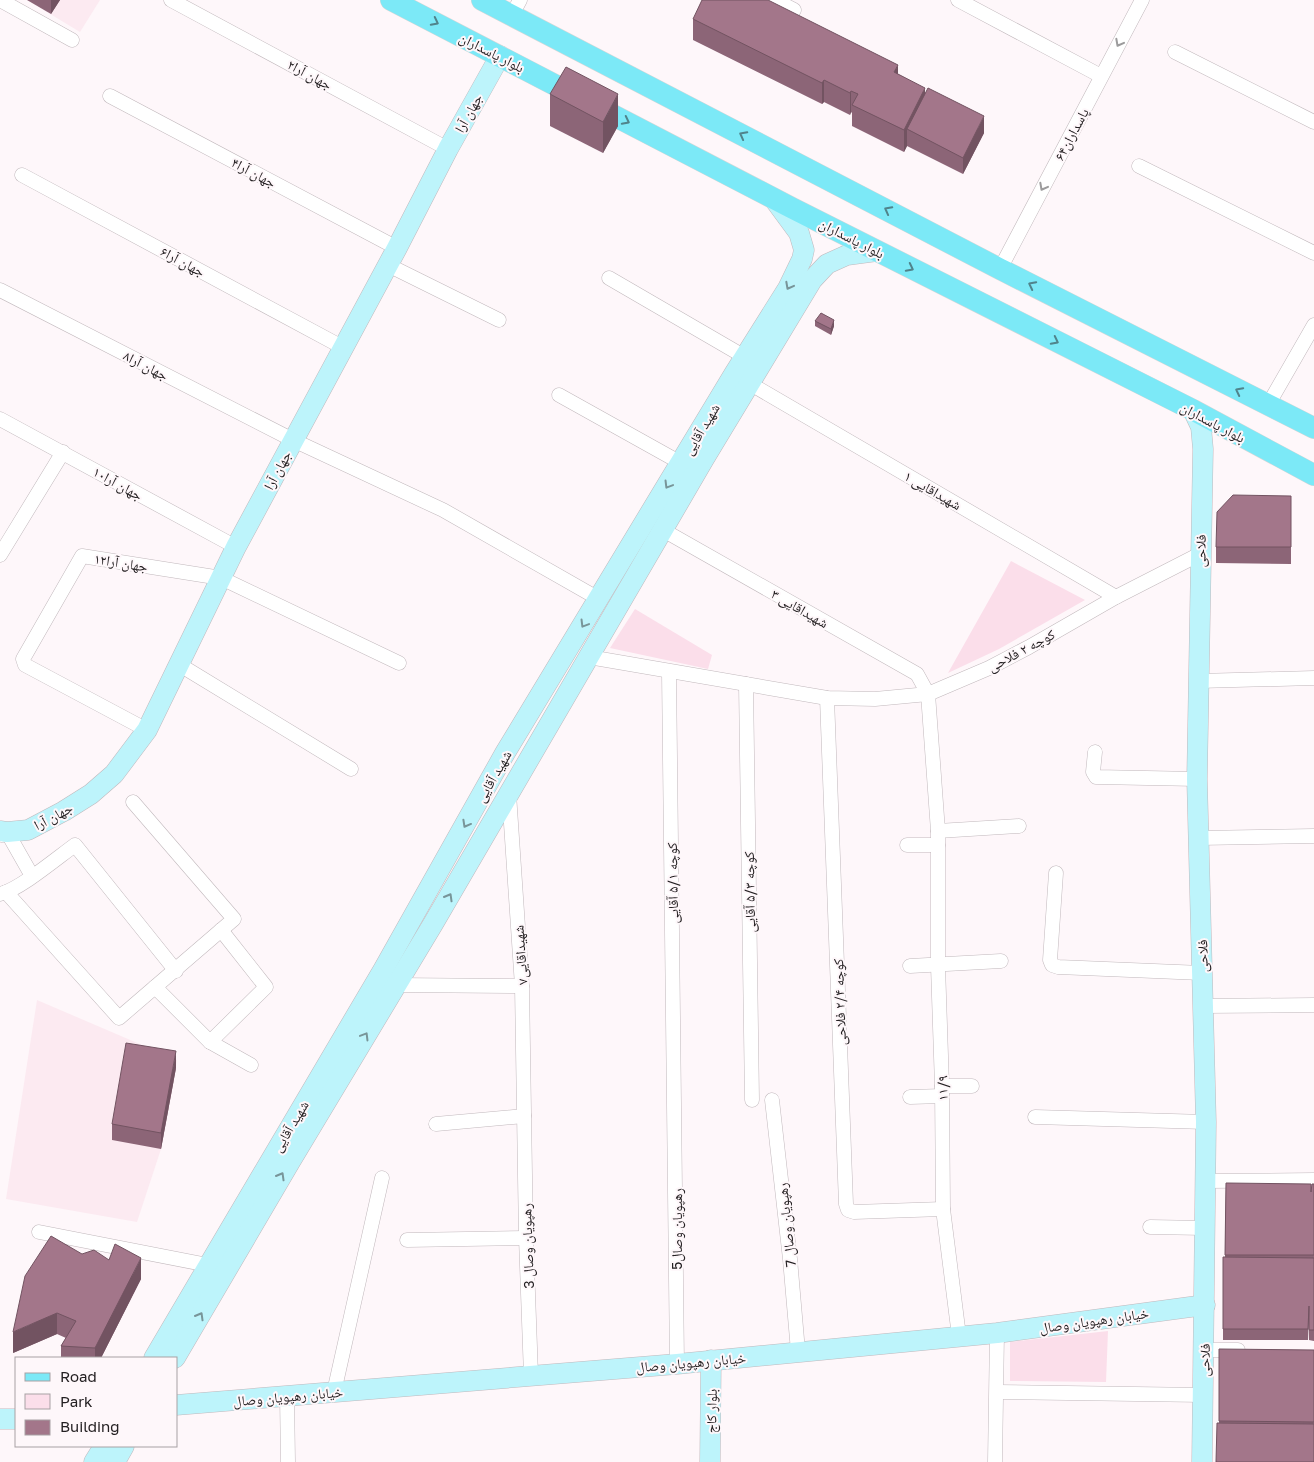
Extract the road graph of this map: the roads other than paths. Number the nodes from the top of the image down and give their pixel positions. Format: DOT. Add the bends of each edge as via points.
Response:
graph roads {
  1 [pos="0,0"];
  2 [pos="171,0"];
  3 [pos="391,0"];
  4 [pos="482,0"];
  5 [pos="775,0"];
  6 [pos="958,0"];
  7 [pos="1142,0"];
  8 [pos="516,7"];
  9 [pos="794,10"];
  10 [pos="72,40"];
  11 [pos="1175,52"];
  12 [pos="500,56"];
  13 [pos="1101,76"];
  14 [pos="110,96"];
  15 [pos="1314,122"];
  16 [pos="448,149"];
  17 [pos="1139,166"];
  18 [pos="22,175"];
  19 [pos="773,197"];
  20 [pos="877,251"];
  21 [pos="1314,253"];
  22 [pos="393,257"];
  23 [pos="802,260"];
  24 [pos="1000,269"];
  25 [pos="820,271"];
  26 [pos="609,278"];
  27 [pos="0,290"];
  28 [pos="499,320"];
  29 [pos="1314,325"];
  30 [pos="344,348"];
  31 [pos="753,361"];
  32 [pos="749,383"];
  33 [pos="559,395"];
  34 [pos="1268,405"];
  35 [pos="1193,410"];
  36 [pos="0,419"];
  37 [pos="1314,428"];
  38 [pos="1240,436"];
  39 [pos="293,440"];
  40 [pos="1202,449"];
  41 [pos="63,452"];
  42 [pos="681,463"];
  43 [pos="1314,475"];
  44 [pos="663,530"];
  45 [pos="236,548"];
  46 [pos="1200,554"];
  47 [pos="0,555"];
  48 [pos="221,578"];
  49 [pos="1116,598"];
  50 [pos="599,599"];
  51 [pos="589,657"];
  52 [pos="399,663"];
  53 [pos="180,665"];
  54 [pos="670,672"];
  55 [pos="1314,678"];
  56 [pos="1198,681"];
  57 [pos="746,684"];
  58 [pos="928,694"];
  59 [pos="827,698"];
  60 [pos="147,730"];
  61 [pos="1095,752"];
  62 [pos="351,769"];
  63 [pos="1197,779"];
  64 [pos="509,794"];
  65 [pos="132,802"];
  66 [pos="1019,826"];
  67 [pos="2,833"];
  68 [pos="1314,836"];
  69 [pos="938,838"];
  70 [pos="1199,838"];
  71 [pos="907,844"];
  72 [pos="1056,874"];
  73 [pos="32,876"];
  74 [pos="3,893"];
  75 [pos="221,930"];
  76 [pos="1001,961"];
  77 [pos="910,966"];
  78 [pos="938,966"];
  79 [pos="176,971"];
  80 [pos="1202,973"];
  81 [pos="396,986"];
  82 [pos="522,986"];
  83 [pos="155,987"];
  84 [pos="1314,1005"];
  85 [pos="1202,1006"];
  86 [pos="210,1042"];
  87 [pos="251,1066"];
  88 [pos="972,1086"];
  89 [pos="942,1091"];
  90 [pos="675,1094"];
  91 [pos="910,1097"];
  92 [pos="317,1098"];
  93 [pos="752,1100"];
  94 [pos="772,1100"];
  95 [pos="524,1116"];
  96 [pos="1035,1117"];
  97 [pos="1206,1122"];
  98 [pos="436,1124"];
  99 [pos="382,1178"];
  100 [pos="1314,1180"];
  101 [pos="1206,1181"];
  102 [pos="943,1209"];
  103 [pos="1150,1227"];
  104 [pos="1204,1228"];
  105 [pos="39,1232"];
  106 [pos="526,1238"];
  107 [pos="407,1240"];
  108 [pos="208,1266"];
  109 [pos="1205,1305"];
  110 [pos="997,1333"];
  111 [pos="959,1336"];
  112 [pos="1204,1350"];
  113 [pos="1250,1350"];
  114 [pos="798,1351"];
  115 [pos="155,1357"];
  116 [pos="176,1357"];
  117 [pos="711,1360"];
  118 [pos="677,1364"];
  119 [pos="531,1375"];
  120 [pos="334,1392"];
  121 [pos="997,1392"];
  122 [pos="1203,1395"];
  123 [pos="287,1396"];
  124 [pos="178,1405"];
  125 [pos="0,1419"];
  126 [pos="15,1419"];
  127 [pos="121,1447"];
  128 [pos="103,1453"];
  129 [pos="288,1462"];
  130 [pos="710,1462"];
  131 [pos="995,1462"];
  132 [pos="1202,1462"];
  1 -- 10 [label="street"];
  2 -- 16 [label="street, جهان آرا۲"];
  3 -- 12 [label="main road, بلوار پاسداران, one-way"];
  4 -- 8 [label="main road"];
  5 -- 9 [label="street"];
  6 -- 13 [label="street"];
  7 -- 13 [label="street, پاسداران۶۴, one-way"];
  24 -- 8 [label="main road, one-way"];
  11 -- 15 [label="street"];
  12 -- 16 [label="street, جهان آرا"];
  12 -- 19 [label="main road, بلوار پاسداران, one-way"];
  13 -- 24 [label="street, پاسداران۶۴, one-way"];
  14 -- 22 [label="street, جهان آرا۴"];
  16 -- 22 [label="street, جهان آرا"];
  17 -- 21 [label="street"];
  18 -- 30 [label="street, جهان آرا۶"];
  19 -- 20 [label="main road, بلوار پاسداران"];
  19 -- 23 [label="street, شهید آقایی" via="800,233 804,250"];
  20 -- 25 [label="street, شهید آقایی" via="847,255"];
  20 -- 35 [label="main road, بلوار پاسداران, one-way"];
  22 -- 28 [label="street, جهان آرا۴"];
  22 -- 30 [label="street, جهان آرا"];
  23 -- 25 [label="street" via="808,256 817,258"];
  23 -- 31 [label="street, شهید آقایی, one-way"];
  34 -- 24 [label="main road, one-way"];
  25 -- 31 [label="street, شهید آقایی"];
  26 -- 31 [label="street"];
  27 -- 39 [label="street, جهان آرا۸"];
  29 -- 34 [label="street"];
  30 -- 39 [label="street, جهان آرا"];
  31 -- 32 [label="street, شهید آقایی"];
  31 -- 42 [label="street, شهید آقایی"];
  32 -- 44 [label="street, شهید آقایی"];
  32 -- 49 [label="street, ۱ شهیداقایی"];
  33 -- 42 [label="street"];
  34 -- 37 [label="main road"];
  35 -- 38 [label="main road, بلوار پاسداران"];
  35 -- 40 [label="street, فلاحی" via="1201,427"];
  36 -- 41 [label="street, جهان آرا۱۰"];
  38 -- 40 [label="street" via="1219,437"];
  38 -- 43 [label="main road, بلوار پاسداران"];
  39 -- 45 [label="street, جهان آرا"];
  39 -- 50 [label="street, جهان آرا۸" via="443,510"];
  40 -- 46 [label="street, فلاحی"];
  41 -- 45 [label="street, جهان آرا۱۰"];
  41 -- 47 [label="street"];
  42 -- 50 [label="street, شهید آقایی, one-way"];
  44 -- 51 [label="street, شهید آقایی"];
  44 -- 58 [label="street, ۳ شهیداقایی" via="917,674"];
  45 -- 48 [label="street, جهان آرا"];
  46 -- 49 [label="street, کوچه ۲ فلاحی"];
  46 -- 56 [label="street, فلاحی"];
  48 -- 52 [label="street"];
  48 -- 53 [label="street, جهان آرا"];
  48 -- 60 [label="street, جهان آرا۱۲" via="82,556 23,659 25,665"];
  49 -- 58 [label="street, کوچه ۲ فلاحی" via="989,668"];
  50 -- 92 [label="street, شهید آقایی, one-way" via="505,754 384,970"];
  51 -- 54 [label="street, کوچه ۲ فلاحی"];
  51 -- 64 [label="street, شهید آقایی"];
  53 -- 60 [label="street, جهان آرا"];
  53 -- 62 [label="street"];
  54 -- 57 [label="street, کوچه ۲ فلاحی"];
  54 -- 90 [label="street, کوچه ۵/۱ آقایی"];
  55 -- 56 [label="street"];
  56 -- 63 [label="street, فلاحی"];
  57 -- 59 [label="street, کوچه ۲ فلاحی"];
  57 -- 93 [label="street, کوچه ۵/۳ آقایی"];
  58 -- 59 [label="street, کوچه ۲ فلاحی" via="875,699"];
  58 -- 69 [label="street, ۱۱/۹"];
  59 -- 102 [label="street, کوچه ۲/۴ فلاحی" via="846,1204 848,1210 854,1212"];
  60 -- 67 [label="street, جهان آرا" via="114,774 91,794 28,830"];
  61 -- 63 [label="street" via="1093,772 1096,777"];
  63 -- 70 [label="street, فلاحی"];
  81 -- 64 [label="street, شهید آقایی, one-way"];
  64 -- 82 [label="street, شهیداقایی۷"];
  65 -- 75 [label="street" via="234,919"];
  66 -- 69 [label="street"];
  67 -- 73 [label="street"];
  68 -- 70 [label="street"];
  69 -- 71 [label="street"];
  69 -- 78 [label="street, ۱۱/۹"];
  70 -- 80 [label="street, فلاحی"];
  72 -- 80 [label="street" via="1052,965"];
  73 -- 74 [label="street"];
  73 -- 79 [label="street" via="75,845"];
  74 -- 83 [label="street" via="119,1018"];
  75 -- 79 [label="street"];
  75 -- 86 [label="street" via="266,987"];
  76 -- 78 [label="street"];
  77 -- 78 [label="street"];
  78 -- 89 [label="street, ۱۱/۹"];
  79 -- 83 [label="street"];
  80 -- 85 [label="street, فلاحی"];
  81 -- 82 [label="street"];
  92 -- 81 [label="street, شهید آقایی, one-way"];
  82 -- 95 [label="street, شهیداقایی۷"];
  83 -- 86 [label="street"];
  84 -- 85 [label="street"];
  85 -- 97 [label="street, فلاحی"];
  86 -- 87 [label="street"];
  88 -- 89 [label="street"];
  89 -- 91 [label="street"];
  89 -- 102 [label="street, ۱۱/۹"];
  90 -- 118 [label="street, رهپویان وصال5"];
  92 -- 108 [label="street, شهید آقایی"];
  116 -- 92 [label="street, شهید آقایی, one-way"];
  94 -- 114 [label="street, 7 رهپویان وصال"];
  95 -- 98 [label="street"];
  95 -- 106 [label="street, 3 رهپویان وصال"];
  96 -- 97 [label="street"];
  97 -- 101 [label="street, فلاحی"];
  99 -- 120 [label="street"];
  100 -- 101 [label="street"];
  101 -- 104 [label="street, فلاحی"];
  102 -- 111 [label="street, ۱۱/۹"];
  103 -- 104 [label="street"];
  104 -- 109 [label="street, فلاحی"];
  105 -- 108 [label="street"];
  106 -- 107 [label="street"];
  106 -- 119 [label="street, 3 رهپویان وصال"];
  108 -- 115 [label="street, شهید آقایی"];
  109 -- 110 [label="street, خیابان رهپویان وصال"];
  109 -- 112 [label="street, فلاحی"];
  110 -- 111 [label="street, خیابان رهپویان وصال"];
  110 -- 121 [label="street"];
  111 -- 114 [label="street, خیابان رهپویان وصال"];
  112 -- 113 [label="street"];
  112 -- 122 [label="street, فلاحی"];
  114 -- 117 [label="street, خیابان رهپویان وصال"];
  117 -- 118 [label="street, خیابان رهپویان وصال"];
  117 -- 130 [label="street, بلوار کاج"];
  118 -- 119 [label="street, خیابان رهپویان وصال"];
  119 -- 120 [label="street, خیابان رهپویان وصال"];
  120 -- 123 [label="street, خیابان رهپویان وصال"];
  121 -- 122 [label="street"];
  121 -- 131 [label="street"];
  122 -- 132 [label="street, فلاحی"];
  123 -- 124 [label="street, خیابان رهپویان وصال"];
  123 -- 129 [label="street"];
  125 -- 126 [label="street"];
  127 -- 128 [label="street"];
}
